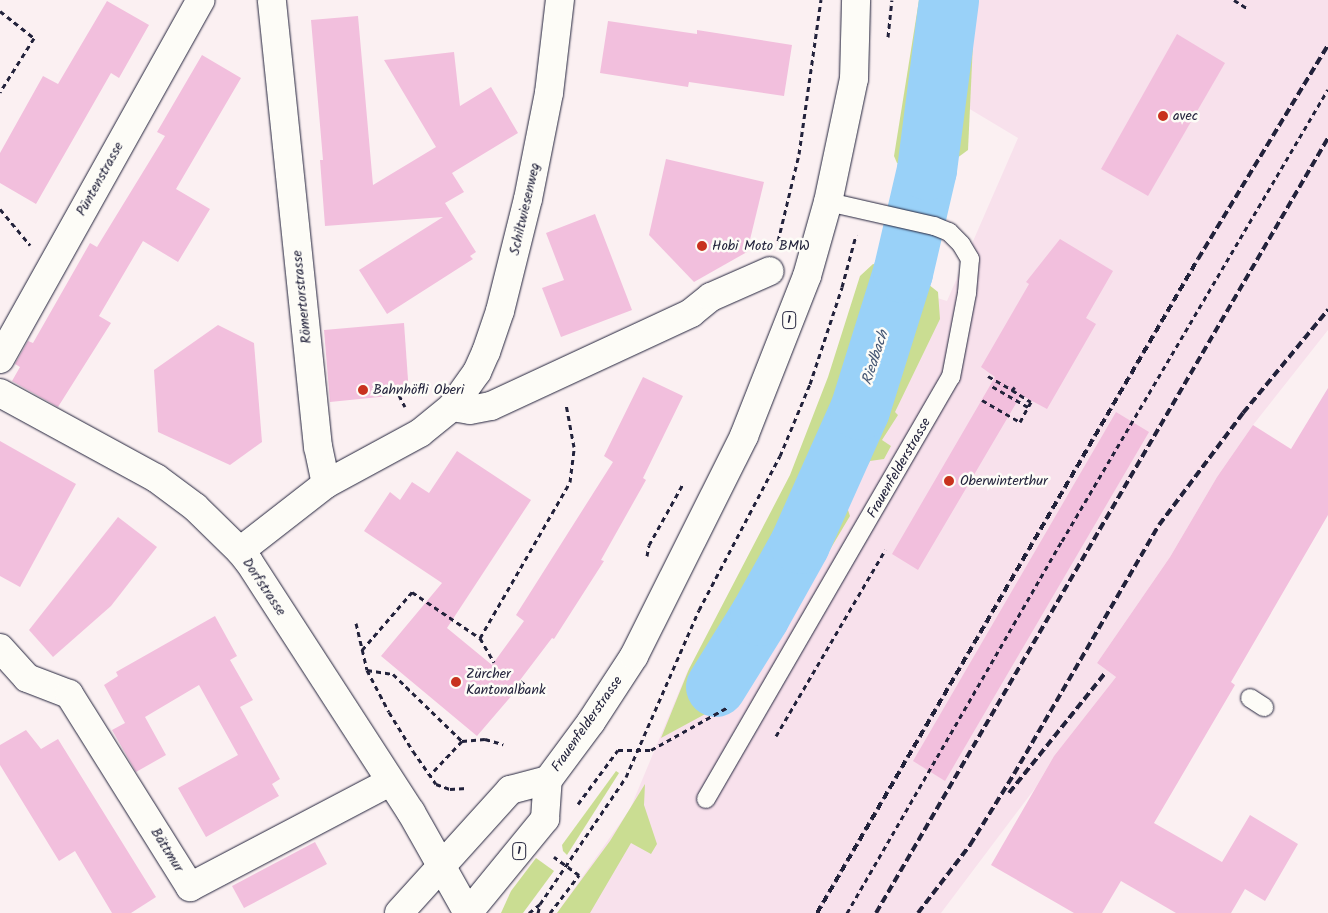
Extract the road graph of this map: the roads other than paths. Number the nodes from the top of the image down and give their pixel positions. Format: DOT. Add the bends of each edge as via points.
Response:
graph roads {
  1 [pos="200,0"];
  2 [pos="272,0"];
  3 [pos="560,0"];
  4 [pos="856,0"];
  5 [pos="828,202"];
  6 [pos="770,271"];
  7 [pos="0,359"];
  8 [pos="0,393"];
  9 [pos="452,407"];
  10 [pos="326,484"];
  11 [pos="240,551"];
  12 [pos="0,648"];
  13 [pos="548,780"];
  14 [pos="390,782"];
  15 [pos="706,799"];
  16 [pos="443,866"];
  17 [pos="399,913"];
  18 [pos="468,913"];
  1 -- 7 [label="street, Püntenstrasse"];
  2 -- 10 [label="street, Römertorstrasse" via="318,447"];
  3 -- 9 [label="street, Schiltwiesenweg" via="541,139 500,311 477,372"];
  4 -- 5 [label="street, Frauenfelderstrasse / 1" via="854,79"];
  5 -- 13 [label="street, Frauenfelderstrasse / 1" via="806,276 744,436 634,656"];
  5 -- 15 [label="lane, Frauenfelderstrasse" via="934,226 949,232 961,244 970,260 952,377"];
  6 -- 9 [label="street" via="711,297 691,313 491,406 470,410"];
  8 -- 11 [label="street, Dorfstrasse" via="156,478 195,507"];
  9 -- 10 [label="street, Schiltwiesenweg" via="404,443"];
  10 -- 11 [label="street"];
  11 -- 14 [label="street, Dorfstrasse"];
  12 -- 14 [label="street, Bättmur" via="27,678 69,694 190,887"];
  13 -- 16 [label="street, Frauenfelderstrasse" via="510,790"];
  13 -- 18 [label="street, Frauenfelderstrasse / 1" via="545,818"];
  14 -- 16 [label="street, Dorfstrasse"];
  16 -- 17 [label="street, Frauenfelderstrasse"];
  16 -- 18 [label="street, Dorfstrasse"];
}
